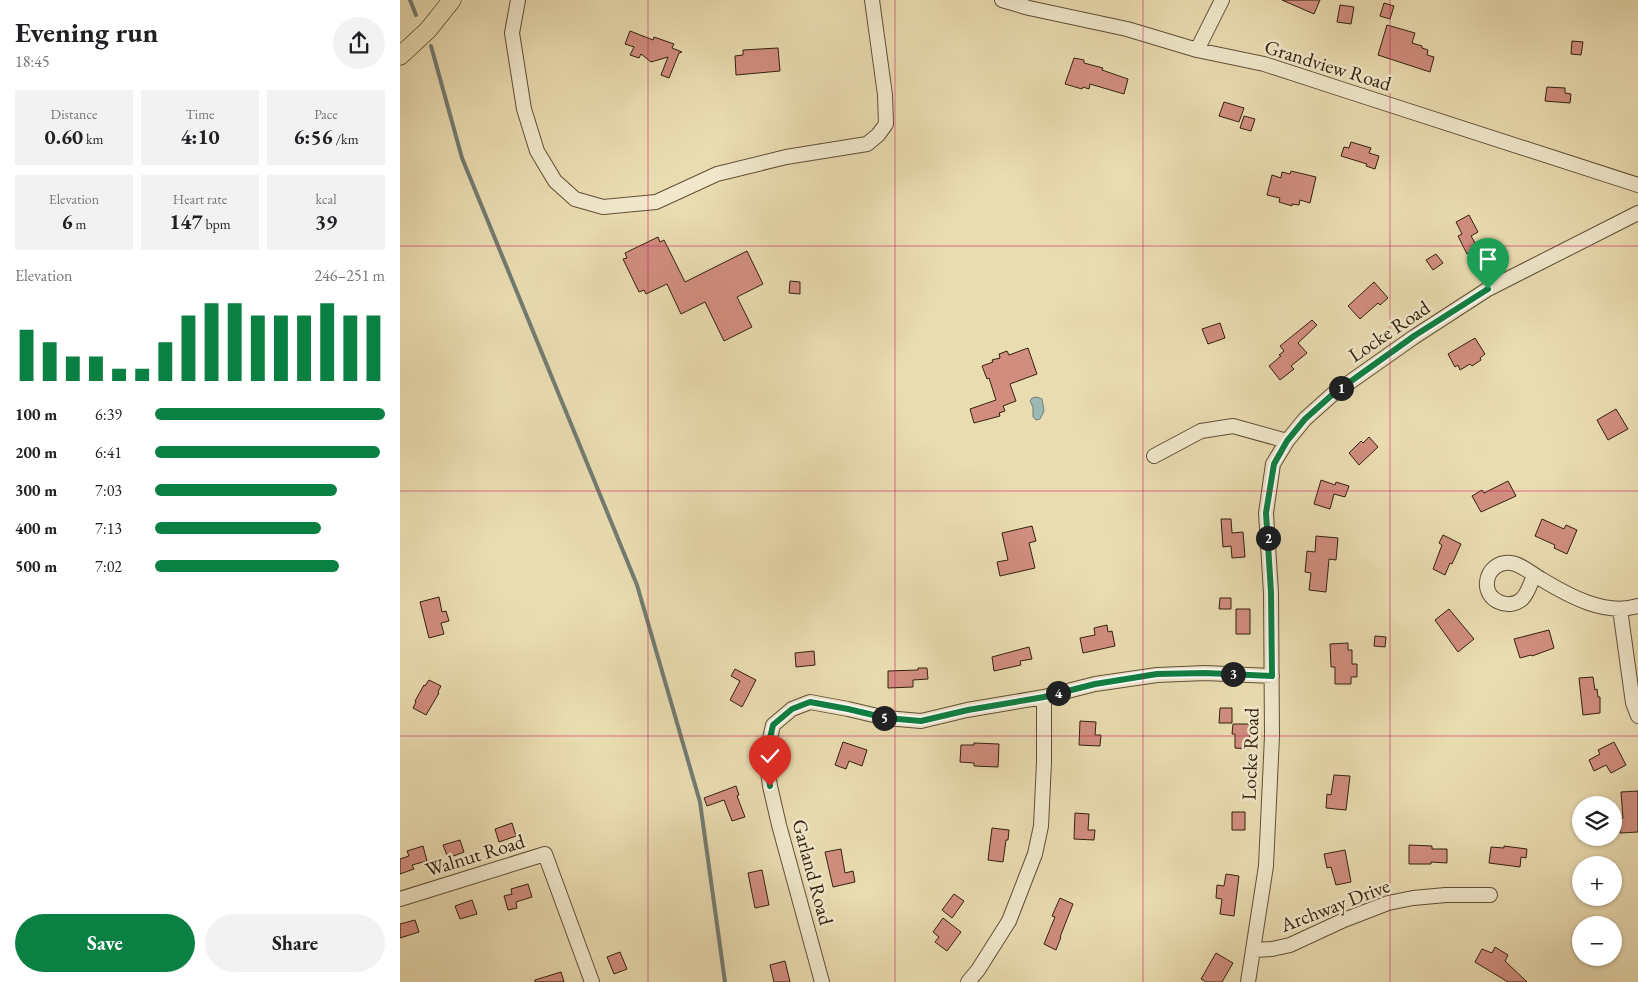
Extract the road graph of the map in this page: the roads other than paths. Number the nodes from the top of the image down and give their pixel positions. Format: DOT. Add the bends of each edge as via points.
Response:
graph roads {
  1 [pos="452,0"];
  2 [pos="518,0"];
  3 [pos="872,0"];
  4 [pos="1002,0"];
  5 [pos="1222,0"];
  6 [pos="1197,50"];
  7 [pos="400,56"];
  8 [pos="1638,185"];
  9 [pos="1638,213"];
  10 [pos="1287,441"];
  11 [pos="1154,456"];
  12 [pos="1534,575"];
  13 [pos="1638,606"];
  14 [pos="1620,609"];
  15 [pos="1272,676"];
  16 [pos="1044,697"];
  17 [pos="1638,716"];
  18 [pos="1490,895"];
  19 [pos="400,899"];
  20 [pos="1254,950"];
  21 [pos="592,982"];
  22 [pos="822,982"];
  23 [pos="968,982"];
  24 [pos="1248,982"];
  1 -- 7 [label="main road" via="428,30"];
  2 -- 3 [label="street" via="512,33 524,109 537,151 555,181 575,199 603,207 656,202 717,174 786,157 867,144 886,124"];
  4 -- 6 [label="street, Grandview Road" via="1127,29"];
  5 -- 6 [label="street"];
  6 -- 8 [label="street, Grandview Road" via="1295,73"];
  9 -- 10 [label="street, Locke Road" via="1488,289 1414,336 1333,394 1305,419"];
  10 -- 11 [label="street" via="1233,426 1201,431"];
  10 -- 15 [label="street, Locke Road" via="1274,464 1266,513"];
  12 -- 14 [label="street" via="1587,602"];
  13 -- 14 [label="street"];
  14 -- 17 [label="street"];
  15 -- 16 [label="street, Garland Road" via="1157,674 1095,684"];
  15 -- 20 [label="street, Locke Road" via="1266,866"];
  16 -- 22 [label="street, Garland Road" via="921,721 886,718 810,702 792,709 773,725 766,756 770,786"];
  16 -- 23 [label="street" via="1041,826 1035,854 1008,921"];
  18 -- 20 [label="street, Archway Drive" via="1446,895 1388,903 1290,945"];
  19 -- 21 [label="street, Walnut Road" via="545,854"];
  20 -- 24 [label="street, Locke Road"];
}
